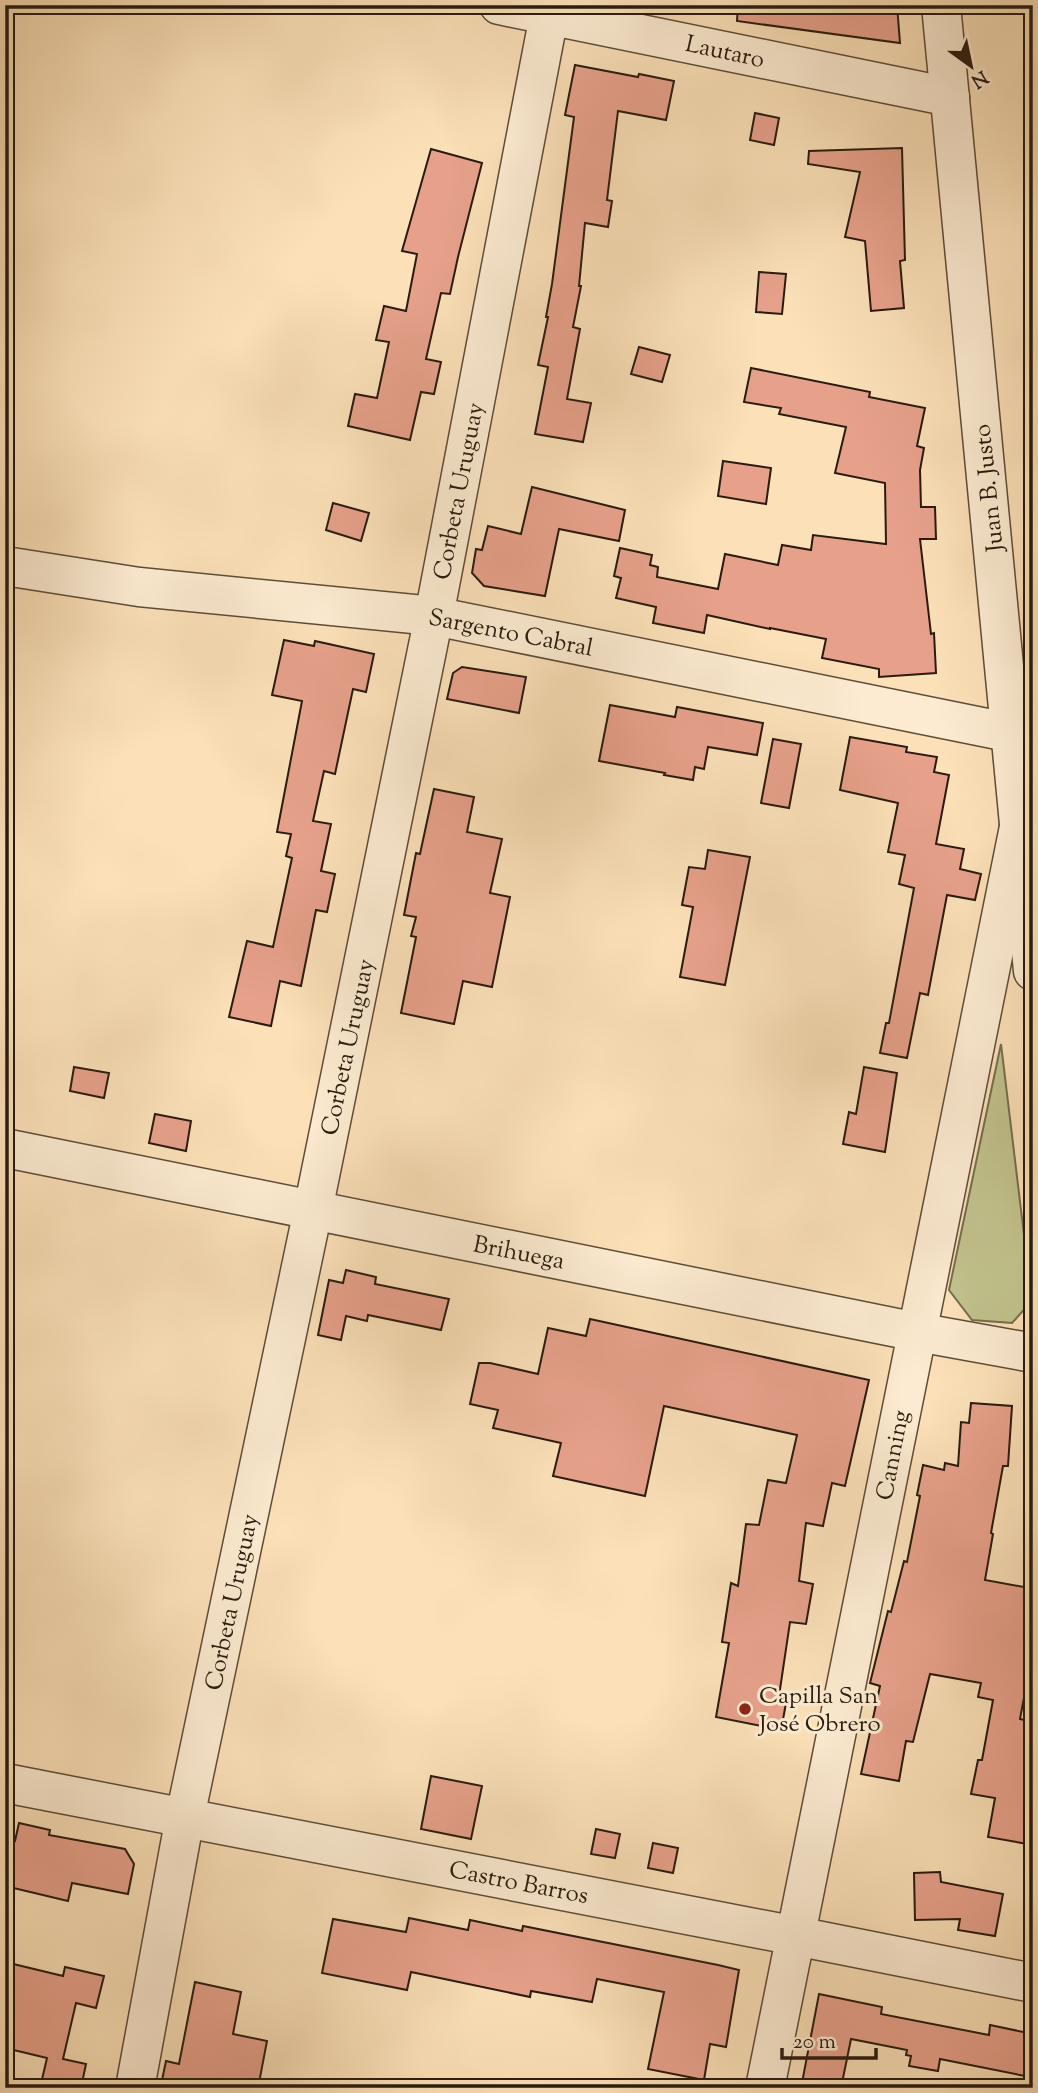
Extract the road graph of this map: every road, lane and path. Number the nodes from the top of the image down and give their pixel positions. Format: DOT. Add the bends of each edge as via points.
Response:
graph roads {
  1 [pos="499,5"];
  2 [pos="941,5"];
  3 [pos="550,10"];
  4 [pos="950,97"];
  5 [pos="5,566"];
  6 [pos="435,616"];
  7 [pos="1012,733"];
  8 [pos="1020,822"];
  9 [pos="1033,971"];
  10 [pos="5,1148"];
  11 [pos="313,1210"];
  12 [pos="917,1332"];
  13 [pos="1033,1353"];
  14 [pos="5,1783"];
  15 [pos="185,1817"];
  16 [pos="796,1936"];
  17 [pos="1033,1983"];
  18 [pos="135,2088"];
  19 [pos="765,2088"];
  1 -- 3 [label="street, Lautaro"];
  2 -- 4 [label="street, Juan B. Justo"];
  3 -- 4 [label="street, Lautaro"];
  3 -- 6 [label="street, Corbeta Uruguay"];
  4 -- 7 [label="street, Juan B. Justo"];
  5 -- 6 [label="street, Sargento Cabral" via="139,587"];
  6 -- 7 [label="street, Sargento Cabral"];
  6 -- 11 [label="street, Corbeta Uruguay"];
  7 -- 8 [label="street, Juan B. Justo"];
  8 -- 9 [label="street, Juan B. Justo"];
  8 -- 12 [label="street, Canning"];
  10 -- 11 [label="street, Brihuega"];
  11 -- 12 [label="street, Brihuega"];
  11 -- 15 [label="street, Corbeta Uruguay"];
  12 -- 13 [label="street, Brihuega"];
  12 -- 16 [label="street, Canning"];
  14 -- 15 [label="street, Castro Barros"];
  15 -- 16 [label="street, Castro Barros"];
  15 -- 18 [label="street, Corbeta Uruguay"];
  16 -- 17 [label="street, Castro Barros"];
  16 -- 19 [label="street, Canning"];
}
